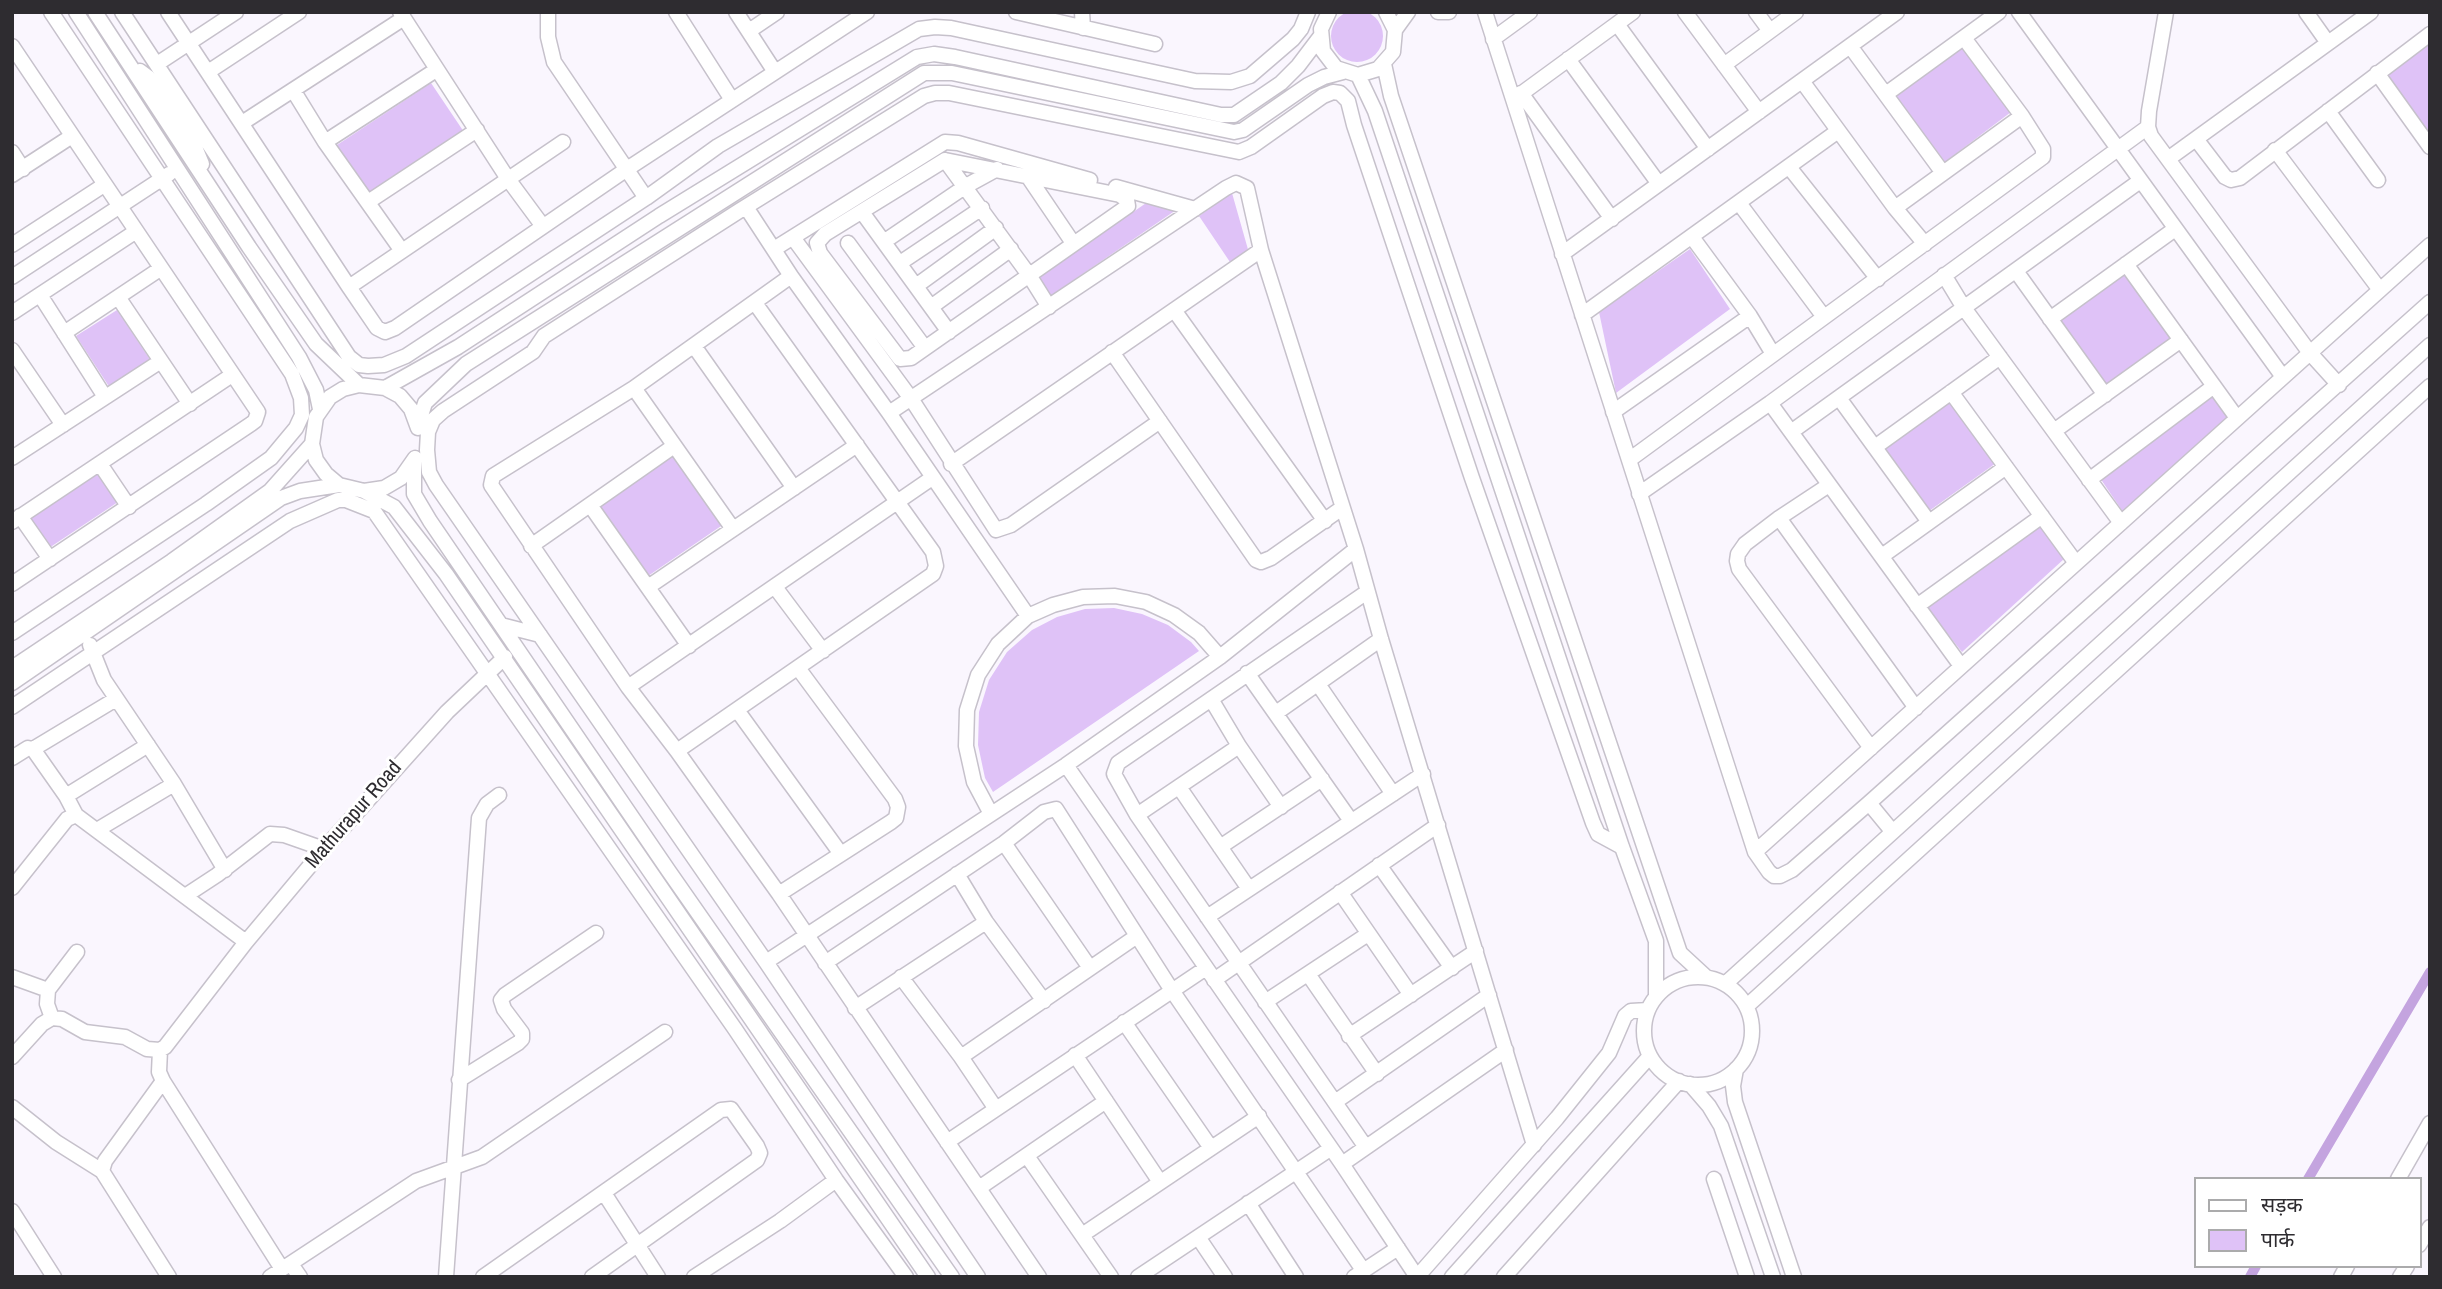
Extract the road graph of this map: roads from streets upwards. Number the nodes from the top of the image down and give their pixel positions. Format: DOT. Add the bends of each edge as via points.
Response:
graph roads {
  1 [pos="51,12"];
  2 [pos="76,12"];
  3 [pos="95,12"];
  4 [pos="122,12"];
  5 [pos="236,12"];
  6 [pos="299,12"];
  7 [pos="548,12"];
  8 [pos="676,12"];
  9 [pos="736,12"];
  10 [pos="778,12"];
  11 [pos="867,12"];
  12 [pos="1016,12"];
  13 [pos="1082,12"];
  14 [pos="1308,12"];
  15 [pos="1329,12"];
  16 [pos="1386,12"];
  17 [pos="1408,12"];
  18 [pos="1438,12"];
  19 [pos="1449,12"];
  20 [pos="1485,12"];
  21 [pos="1530,12"];
  22 [pos="1633,12"];
  23 [pos="1685,12"];
  24 [pos="1756,12"];
  25 [pos="1796,12"];
  26 [pos="1999,12"];
  27 [pos="2019,12"];
  28 [pos="2166,12"];
  29 [pos="2306,12"];
  30 [pos="2371,12"];
  31 [pos="172,14"];
  32 [pos="402,15"];
  33 [pos="1037,15"];
  34 [pos="1887,15"];
  35 [pos="1617,24"];
  36 [pos="1083,28"];
  37 [pos="1395,30"];
  38 [pos="749,31"];
  39 [pos="1770,31"];
  40 [pos="2430,34"];
  41 [pos="1320,37"];
  42 [pos="1964,38"];
  43 [pos="1493,39"];
  44 [pos="189,43"];
  45 [pos="2328,43"];
  46 [pos="1155,44"];
  47 [pos="12,46"];
  48 [pos="1850,46"];
  49 [pos="1568,59"];
  50 [pos="157,64"];
  51 [pos="1384,64"];
  52 [pos="1724,65"];
  53 [pos="436,69"];
  54 [pos="208,72"];
  55 [pos="775,72"];
  56 [pos="1350,73"];
  57 [pos="2376,74"];
  58 [pos="1252,75"];
  59 [pos="1802,81"];
  60 [pos="293,90"];
  61 [pos="1886,94"];
  62 [pos="1263,96"];
  63 [pos="1517,97"];
  64 [pos="732,100"];
  65 [pos="1280,105"];
  66 [pos="2328,111"];
  67 [pos="1759,112"];
  68 [pos="2022,116"];
  69 [pos="1291,119"];
  70 [pos="242,123"];
  71 [pos="2148,127"];
  72 [pos="477,130"];
  73 [pos="1838,131"];
  74 [pos="72,136"];
  75 [pos="2196,139"];
  76 [pos="325,142"];
  77 [pos="563,142"];
  78 [pos="2430,147"];
  79 [pos="1709,149"];
  80 [pos="2119,149"];
  81 [pos="2275,149"];
  82 [pos="12,152"];
  83 [pos="2168,159"];
  84 [pos="945,160"];
  85 [pos="1789,167"];
  86 [pos="177,169"];
  87 [pos="626,169"];
  88 [pos="997,169"];
  89 [pos="18,172"];
  90 [pos="1943,173"];
  91 [pos="1027,175"];
  92 [pos="508,178"];
  93 [pos="161,179"];
  94 [pos="2378,180"];
  95 [pos="2140,181"];
  96 [pos="1660,184"];
  97 [pos="104,185"];
  98 [pos="966,186"];
  99 [pos="646,198"];
  100 [pos="368,202"];
  101 [pos="1739,203"];
  102 [pos="746,206"];
  103 [pos="119,207"];
  104 [pos="982,208"];
  105 [pos="1895,208"];
  106 [pos="1195,209"];
  107 [pos="862,212"];
  108 [pos="1612,219"];
  109 [pos="542,225"];
  110 [pos="996,228"];
  111 [pos="2175,229"];
  112 [pos="135,232"];
  113 [pos="1692,237"];
  114 [pos="794,239"];
  115 [pos="885,241"];
  116 [pos="848,243"];
  117 [pos="1073,243"];
  118 [pos="1925,244"];
  119 [pos="12,245"];
  120 [pos="2430,245"];
  121 [pos="774,249"];
  122 [pos="1011,249"];
  123 [pos="1261,250"];
  124 [pos="402,251"];
  125 [pos="1562,254"];
  126 [pos="900,263"];
  127 [pos="2126,264"];
  128 [pos="160,269"];
  129 [pos="2016,271"];
  130 [pos="1029,275"];
  131 [pos="1944,275"];
  132 [pos="791,276"];
  133 [pos="12,277"];
  134 [pos="1878,279"];
  135 [pos="916,286"];
  136 [pos="349,287"];
  137 [pos="2379,290"];
  138 [pos="40,295"];
  139 [pos="118,297"];
  140 [pos="2430,302"];
  141 [pos="755,303"];
  142 [pos="931,307"];
  143 [pos="1049,307"];
  144 [pos="1964,308"];
  145 [pos="1174,310"];
  146 [pos="12,313"];
  147 [pos="1582,315"];
  148 [pos="1750,316"];
  149 [pos="1824,317"];
  150 [pos="2050,319"];
  151 [pos="949,332"];
  152 [pos="64,333"];
  153 [pos="2181,340"];
  154 [pos="2430,345"];
  155 [pos="694,346"];
  156 [pos="925,348"];
  157 [pos="12,349"];
  158 [pos="1112,352"];
  159 [pos="2310,353"];
  160 [pos="1773,354"];
  161 [pos="2000,357"];
  162 [pos="161,361"];
  163 [pos="232,375"];
  164 [pos="2283,377"];
  165 [pos="359,384"];
  166 [pos="2339,385"];
  167 [pos="2214,386"];
  168 [pos="2430,386"];
  169 [pos="385,388"];
  170 [pos="634,388"];
  171 [pos="1951,392"];
  172 [pos="2105,395"];
  173 [pos="105,397"];
  174 [pos="1839,398"];
  175 [pos="912,401"];
  176 [pos="1770,403"];
  177 [pos="190,404"];
  178 [pos="320,409"];
  179 [pos="1613,412"];
  180 [pos="889,413"];
  181 [pos="2237,418"];
  182 [pos="1160,421"];
  183 [pos="63,425"];
  184 [pos="418,425"];
  185 [pos="2054,431"];
  186 [pos="1791,432"];
  187 [pos="312,444"];
  188 [pos="857,445"];
  189 [pos="674,446"];
  190 [pos="1875,447"];
  191 [pos="15,450"];
  192 [pos="1629,460"];
  193 [pos="414,462"];
  194 [pos="100,464"];
  195 [pos="951,464"];
  196 [pos="2006,467"];
  197 [pos="932,478"];
  198 [pos="2089,480"];
  199 [pos="339,485"];
  200 [pos="1829,485"];
  201 [pos="794,488"];
  202 [pos="364,491"];
  203 [pos="1639,494"];
  204 [pos="898,503"];
  205 [pos="590,505"];
  206 [pos="129,507"];
  207 [pos="1342,508"];
  208 [pos="2042,516"];
  209 [pos="1779,517"];
  210 [pos="16,519"];
  211 [pos="1325,521"];
  212 [pos="1929,522"];
  213 [pos="2121,523"];
  214 [pos="733,529"];
  215 [pos="531,546"];
  216 [pos="1356,549"];
  217 [pos="1882,556"];
  218 [pos="50,559"];
  219 [pos="2076,563"];
  220 [pos="12,584"];
  221 [pos="648,587"];
  222 [pos="775,587"];
  223 [pos="1367,592"];
  224 [pos="1917,606"];
  225 [pos="1028,616"];
  226 [pos="501,625"];
  227 [pos="12,633"];
  228 [pos="85,634"];
  229 [pos="540,635"];
  230 [pos="1381,639"];
  231 [pos="689,646"];
  232 [pos="823,652"];
  233 [pos="93,653"];
  234 [pos="505,657"];
  235 [pos="1220,657"];
  236 [pos="1961,666"];
  237 [pos="12,668"];
  238 [pos="798,668"];
  239 [pos="1247,673"];
  240 [pos="486,674"];
  241 [pos="12,683"];
  242 [pos="1318,684"];
  243 [pos="628,687"];
  244 [pos="116,699"];
  245 [pos="1211,699"];
  246 [pos="12,707"];
  247 [pos="1916,708"];
  248 [pos="737,710"];
  249 [pos="1276,713"];
  250 [pos="148,745"];
  251 [pos="1239,746"];
  252 [pos="1871,748"];
  253 [pos="33,749"];
  254 [pos="677,751"];
  255 [pos="12,758"];
  256 [pos="1066,765"];
  257 [pos="1423,774"];
  258 [pos="1322,779"];
  259 [pos="174,784"];
  260 [pos="1179,787"];
  261 [pos="499,794"];
  262 [pos="1393,794"];
  263 [pos="66,796"];
  264 [pos="1869,803"];
  265 [pos="1281,807"];
  266 [pos="991,814"];
  267 [pos="76,815"];
  268 [pos="1138,815"];
  269 [pos="1351,821"];
  270 [pos="1438,825"];
  271 [pos="97,830"];
  272 [pos="1892,831"];
  273 [pos="1004,843"];
  274 [pos="1220,847"];
  275 [pos="1622,847"];
  276 [pos="324,849"];
  277 [pos="1755,852"];
  278 [pos="841,854"];
  279 [pos="1379,865"];
  280 [pos="225,870"];
  281 [pos="957,874"];
  282 [pos="12,888"];
  283 [pos="1249,889"];
  284 [pos="1339,892"];
  285 [pos="779,894"];
  286 [pos="185,896"];
  287 [pos="1207,917"];
  288 [pos="986,922"];
  289 [pos="596,933"];
  290 [pos="1368,934"];
  291 [pos="807,936"];
  292 [pos="1137,936"];
  293 [pos="246,942"];
  294 [pos="1476,951"];
  295 [pos="77,952"];
  296 [pos="766,962"];
  297 [pos="825,962"];
  298 [pos="1237,962"];
  299 [pos="1090,968"];
  300 [pos="1452,968"];
  301 [pos="1210,974"];
  302 [pos="1308,974"];
  303 [pos="12,977"];
  304 [pos="901,977"];
  305 [pos="1706,977"];
  306 [pos="1725,984"];
  307 [pos="1171,989"];
  308 [pos="48,990"];
  309 [pos="1411,995"];
  310 [pos="1489,995"];
  311 [pos="1656,996"];
  312 [pos="1044,1001"];
  313 [pos="1265,1003"];
  314 [pos="1747,1006"];
  315 [pos="855,1008"];
  316 [pos="1648,1010"];
  317 [pos="52,1018"];
  318 [pos="1124,1022"];
  319 [pos="665,1032"];
  320 [pos="1349,1036"];
  321 [pos="160,1050"];
  322 [pos="1506,1050"];
  323 [pos="1075,1055"];
  324 [pos="1650,1056"];
  325 [pos="12,1057"];
  326 [pos="961,1057"];
  327 [pos="1736,1069"];
  328 [pos="1377,1074"];
  329 [pos="459,1080"];
  330 [pos="163,1081"];
  331 [pos="1684,1083"];
  332 [pos="1106,1101"];
  333 [pos="1335,1102"];
  334 [pos="12,1107"];
  335 [pos="996,1109"];
  336 [pos="1259,1116"];
  337 [pos="2430,1123"];
  338 [pos="947,1142"];
  339 [pos="1534,1145"];
  340 [pos="1365,1146"];
  341 [pos="1211,1148"];
  342 [pos="1330,1149"];
  343 [pos="1027,1156"];
  344 [pos="1342,1164"];
  345 [pos="452,1168"];
  346 [pos="102,1171"];
  347 [pos="1295,1171"];
  348 [pos="2399,1177"];
  349 [pos="1714,1179"];
  350 [pos="836,1180"];
  351 [pos="1160,1182"];
  352 [pos="979,1188"];
  353 [pos="604,1193"];
  354 [pos="1248,1203"];
  355 [pos="12,1211"];
  356 [pos="1082,1235"];
  357 [pos="1198,1237"];
  358 [pos="637,1245"];
  359 [pos="1398,1248"];
  360 [pos="281,1270"];
  361 [pos="1358,1274"];
  362 [pos="54,1277"];
  363 [pos="169,1277"];
  364 [pos="300,1277"];
  365 [pos="446,1277"];
  366 [pos="483,1277"];
  367 [pos="592,1277"];
  368 [pos="658,1277"];
  369 [pos="694,1277"];
  370 [pos="906,1277"];
  371 [pos="928,1277"];
  372 [pos="952,1277"];
  373 [pos="978,1277"];
  374 [pos="1039,1277"];
  375 [pos="1111,1277"];
  376 [pos="1138,1277"];
  377 [pos="1225,1277"];
  378 [pos="1296,1277"];
  379 [pos="1417,1277"];
  380 [pos="1452,1277"];
  381 [pos="1504,1277"];
  382 [pos="1747,1277"];
  383 [pos="1773,1277"];
  384 [pos="1794,1277"];
  1 -- 93 [label="street"];
  2 -- 86 [label="street"];
  3 -- 165 [label="street" via="316,344"];
  4 -- 50 [label="street"];
  5 -- 44 [label="street"];
  6 -- 54 [label="street"];
  7 -- 87 [label="street" via="554,62"];
  8 -- 64 [label="street"];
  9 -- 38 [label="street"];
  10 -- 38 [label="street"];
  11 -- 55 [label="street"];
  12 -- 33 [label="street"];
  13 -- 36 [label="street"];
  14 -- 58 [label="street" via="1293,39"];
  15 -- 41 [label="street"];
  16 -- 37 [label="street"];
  17 -- 37 [label="street"];
  18 -- 19 [label="street"];
  20 -- 43 [label="street"];
  21 -- 43 [label="street"];
  22 -- 35 [label="street"];
  23 -- 52 [label="street"];
  24 -- 39 [label="street"];
  25 -- 39 [label="street"];
  26 -- 42 [label="street"];
  27 -- 80 [label="street"];
  28 -- 71 [label="street"];
  29 -- 45 [label="street"];
  30 -- 45 [label="street"];
  31 -- 44 [label="street"];
  32 -- 53 [label="street"];
  32 -- 60 [label="street"];
  33 -- 36 [label="street"];
  34 -- 48 [label="street"];
  35 -- 49 [label="street"];
  35 -- 79 [label="street"];
  36 -- 46 [label="street"];
  37 -- 51 [label="street" via="1393,52"];
  38 -- 55 [label="street"];
  39 -- 52 [label="street"];
  40 -- 57 [label="street"];
  41 -- 56 [label="street" via="1326,58"];
  41 -- 62 [label="street" via="1298,66"];
  42 -- 61 [label="street"];
  42 -- 68 [label="street"];
  43 -- 63 [label="street"];
  44 -- 50 [label="street"];
  44 -- 54 [label="street"];
  45 -- 75 [label="street"];
  47 -- 74 [label="street"];
  48 -- 59 [label="street"];
  48 -- 61 [label="street"];
  49 -- 63 [label="street"];
  49 -- 96 [label="street"];
  50 -- 99 [label="street" via="349,357 359,365 384,365 407,356"];
  51 -- 56 [label="street" via="1372,72"];
  51 -- 305 [label="street" via="1679,953"];
  52 -- 67 [label="street"];
  53 -- 72 [label="street"];
  53 -- 76 [label="street"];
  54 -- 70 [label="street"];
  55 -- 64 [label="street"];
  56 -- 65 [label="street" via="1324,77"];
  56 -- 275 [label="street" via="1375,111"];
  57 -- 66 [label="street"];
  57 -- 78 [label="street"];
  58 -- 62 [label="street"];
  58 -- 99 [label="street" via="1231,82 1195,81 951,28 919,29 718,146"];
  59 -- 67 [label="street"];
  59 -- 73 [label="street"];
  60 -- 70 [label="street"];
  60 -- 76 [label="street"];
  61 -- 90 [label="street"];
  62 -- 169 [label="street" via="1234,115 1221,115 955,57 917,57 458,347"];
  63 -- 108 [label="street"];
  63 -- 125 [label="street"];
  64 -- 87 [label="street"];
  65 -- 69 [label="street"];
  65 -- 184 [label="street" via="1243,130 1223,132 952,73 924,73 466,364 425,403"];
  66 -- 81 [label="street"];
  66 -- 94 [label="street"];
  67 -- 79 [label="street"];
  68 -- 90 [label="street"];
  68 -- 118 [label="street" via="2045,154"];
  69 -- 102 [label="street" via="1239,152 935,93"];
  69 -- 275 [label="street" via="1328,93 1339,93 1348,101 1467,465 1592,823 1598,834"];
  70 -- 136 [label="street"];
  71 -- 80 [label="street"];
  71 -- 83 [label="street"];
  72 -- 92 [label="street"];
  72 -- 100 [label="street"];
  73 -- 85 [label="street"];
  73 -- 105 [label="street"];
  74 -- 89 [label="street"];
  74 -- 97 [label="street"];
  75 -- 81 [label="street" via="2218,171 2231,180 2240,178"];
  75 -- 83 [label="street"];
  76 -- 100 [label="street"];
  77 -- 92 [label="street"];
  79 -- 96 [label="street"];
  80 -- 95 [label="street"];
  80 -- 131 [label="street"];
  81 -- 137 [label="street"];
  82 -- 89 [label="street"];
  83 -- 159 [label="street"];
  84 -- 88 [label="street"];
  84 -- 98 [label="street"];
  84 -- 107 [label="street"];
  85 -- 101 [label="street"];
  85 -- 134 [label="street"];
  86 -- 93 [label="street"];
  86 -- 178 [label="street" via="299,357"];
  87 -- 99 [label="street"];
  87 -- 109 [label="street"];
  88 -- 91 [label="street"];
  88 -- 98 [label="street"];
  90 -- 105 [label="street"];
  91 -- 117 [label="street"];
  91 -- 117 [label="street" via="1127,200 1125,209"];
  92 -- 109 [label="street"];
  92 -- 124 [label="street"];
  93 -- 103 [label="street"];
  93 -- 227 [label="street" via="292,374 303,406 300,422 271,458"];
  95 -- 111 [label="street"];
  95 -- 129 [label="street"];
  96 -- 108 [label="street"];
  97 -- 103 [label="street"];
  97 -- 119 [label="street"];
  98 -- 104 [label="street"];
  98 -- 115 [label="street"];
  100 -- 124 [label="street"];
  101 -- 113 [label="street"];
  101 -- 149 [label="street"];
  102 -- 121 [label="street"];
  102 -- 229 [label="street" via="544,337 533,352 433,419 428,432 429,472"];
  103 -- 112 [label="street"];
  103 -- 133 [label="street"];
  104 -- 110 [label="street"];
  104 -- 126 [label="street"];
  105 -- 118 [label="street"];
  106 -- 114 [label="street" via="945,142"];
  106 -- 123 [label="street" via="1236,183 1242,184 1247,188"];
  106 -- 143 [label="street"];
  107 -- 115 [label="street"];
  107 -- 156 [label="street" via="825,234 817,248 896,356 911,358"];
  108 -- 125 [label="street"];
  109 -- 136 [label="street" via="390,331 381,331"];
  110 -- 122 [label="street"];
  110 -- 135 [label="street"];
  111 -- 127 [label="street"];
  111 -- 164 [label="street"];
  112 -- 128 [label="street"];
  112 -- 138 [label="street"];
  113 -- 147 [label="street"];
  113 -- 148 [label="street"];
  114 -- 121 [label="street"];
  114 -- 175 [label="street"];
  115 -- 126 [label="street"];
  116 -- 156 [label="street"];
  117 -- 130 [label="street"];
  118 -- 134 [label="street"];
  120 -- 137 [label="street"];
  121 -- 132 [label="street"];
  122 -- 130 [label="street"];
  122 -- 142 [label="street"];
  123 -- 145 [label="street"];
  123 -- 207 [label="street"];
  124 -- 136 [label="street"];
  125 -- 147 [label="street"];
  126 -- 135 [label="street"];
  127 -- 150 [label="street"];
  127 -- 153 [label="street"];
  128 -- 139 [label="street"];
  128 -- 163 [label="street"];
  129 -- 144 [label="street"];
  129 -- 150 [label="street"];
  130 -- 143 [label="street"];
  130 -- 151 [label="street"];
  131 -- 144 [label="street"];
  131 -- 176 [label="street"];
  132 -- 141 [label="street"];
  132 -- 180 [label="street"];
  134 -- 149 [label="street"];
  135 -- 142 [label="street"];
  137 -- 159 [label="street"];
  138 -- 146 [label="street"];
  138 -- 152 [label="street"];
  139 -- 152 [label="street"];
  139 -- 162 [label="street"];
  140 -- 166 [label="street"];
  141 -- 155 [label="street"];
  141 -- 188 [label="street"];
  142 -- 151 [label="street"];
  143 -- 175 [label="street"];
  144 -- 161 [label="street"];
  144 -- 174 [label="street"];
  145 -- 158 [label="street"];
  145 -- 211 [label="street"];
  147 -- 179 [label="street"];
  148 -- 160 [label="street"];
  148 -- 179 [label="street"];
  149 -- 160 [label="street"];
  150 -- 172 [label="street"];
  151 -- 156 [label="street"];
  152 -- 173 [label="street"];
  153 -- 167 [label="street"];
  153 -- 172 [label="street"];
  154 -- 272 [label="street"];
  155 -- 170 [label="street"];
  155 -- 201 [label="street"];
  157 -- 183 [label="street"];
  158 -- 182 [label="street"];
  158 -- 195 [label="street"];
  159 -- 164 [label="street"];
  159 -- 166 [label="street"];
  160 -- 192 [label="street"];
  161 -- 171 [label="street"];
  161 -- 185 [label="street"];
  162 -- 173 [label="street"];
  162 -- 177 [label="street"];
  163 -- 177 [label="street"];
  163 -- 206 [label="street" via="257,407 255,421"];
  164 -- 181 [label="street"];
  165 -- 169 [label="street"];
  165 -- 178 [label="street" via="330,397"];
  166 -- 264 [label="street"];
  167 -- 181 [label="street"];
  167 -- 198 [label="street"];
  168 -- 314 [label="street"];
  169 -- 184 [label="street" via="400,396"];
  170 -- 189 [label="street"];
  170 -- 215 [label="street" via="493,476 493,489"];
  171 -- 190 [label="street"];
  171 -- 196 [label="street"];
  172 -- 185 [label="street"];
  173 -- 183 [label="street"];
  174 -- 186 [label="street"];
  174 -- 190 [label="street"];
  175 -- 180 [label="street"];
  175 -- 195 [label="street"];
  176 -- 186 [label="street"];
  176 -- 203 [label="street"];
  177 -- 194 [label="street"];
  178 -- 187 [label="street"];
  179 -- 192 [label="street"];
  180 -- 197 [label="street"];
  181 -- 213 [label="street"];
  182 -- 195 [label="street" via="1000,530 992,526"];
  182 -- 211 [label="street" via="1256,560 1271,558"];
  183 -- 191 [label="street"];
  184 -- 193 [label="street"];
  185 -- 198 [label="street"];
  186 -- 200 [label="street"];
  187 -- 199 [label="street" via="316,460"];
  187 -- 237 [label="street" via="270,491"];
  188 -- 201 [label="street"];
  188 -- 204 [label="street"];
  189 -- 205 [label="street"];
  189 -- 214 [label="street"];
  190 -- 212 [label="street"];
  192 -- 203 [label="street"];
  193 -- 202 [label="street" via="401,478 384,488"];
  193 -- 226 [label="street" via="414,494"];
  194 -- 206 [label="street"];
  194 -- 210 [label="street"];
  196 -- 208 [label="street"];
  196 -- 212 [label="street"];
  197 -- 204 [label="street"];
  197 -- 225 [label="street"];
  198 -- 213 [label="street"];
  199 -- 202 [label="street"];
  199 -- 228 [label="street" via="281,498"];
  200 -- 209 [label="street"];
  200 -- 217 [label="street"];
  201 -- 214 [label="street"];
  202 -- 234 [label="street" via="394,507"];
  203 -- 277 [label="street"];
  204 -- 222 [label="street"];
  204 -- 232 [label="street" via="933,552 933,574"];
  205 -- 215 [label="street"];
  205 -- 221 [label="street"];
  206 -- 218 [label="street"];
  207 -- 211 [label="street"];
  207 -- 216 [label="street"];
  208 -- 219 [label="street"];
  208 -- 224 [label="street"];
  209 -- 247 [label="street"];
  209 -- 252 [label="street" via="1740,550 1739,569"];
  210 -- 218 [label="street"];
  212 -- 217 [label="street"];
  213 -- 219 [label="street"];
  214 -- 221 [label="street"];
  215 -- 243 [label="street"];
  216 -- 223 [label="street"];
  216 -- 235 [label="street"];
  217 -- 224 [label="street"];
  218 -- 220 [label="street"];
  219 -- 236 [label="street"];
  221 -- 231 [label="street"];
  222 -- 231 [label="street"];
  222 -- 232 [label="street"];
  223 -- 230 [label="street"];
  223 -- 239 [label="street"];
  224 -- 236 [label="street"];
  225 -- 235 [label="street" via="1083,597 1115,596 1146,602 1199,633"];
  225 -- 266 [label="street" via="991,654 978,675 967,710 965,746 974,782"];
  226 -- 229 [label="street"];
  226 -- 372 [label="street"];
  228 -- 233 [label="street"];
  228 -- 241 [label="street"];
  229 -- 296 [label="street"];
  230 -- 242 [label="street"];
  230 -- 257 [label="street"];
  231 -- 243 [label="street"];
  232 -- 238 [label="street"];
  233 -- 240 [label="street" via="283,525 346,500 380,516"];
  233 -- 244 [label="street"];
  233 -- 246 [label="street"];
  234 -- 240 [label="street, Mathurapur Road"];
  234 -- 371 [label="street"];
  235 -- 256 [label="street"];
  236 -- 247 [label="street"];
  238 -- 248 [label="street"];
  238 -- 278 [label="street" via="898,807 896,818"];
  239 -- 245 [label="street"];
  239 -- 249 [label="street"];
  240 -- 276 [label="street, Mathurapur Road" via="446,712"];
  240 -- 350 [label="street"];
  242 -- 249 [label="street"];
  242 -- 262 [label="street"];
  243 -- 254 [label="street"];
  244 -- 250 [label="street"];
  244 -- 253 [label="street"];
  245 -- 251 [label="street"];
  245 -- 268 [label="street" via="1114,769"];
  247 -- 252 [label="street"];
  248 -- 254 [label="street"];
  248 -- 278 [label="street"];
  249 -- 258 [label="street"];
  250 -- 259 [label="street"];
  250 -- 263 [label="street"];
  251 -- 260 [label="street"];
  251 -- 265 [label="street"];
  252 -- 277 [label="street"];
  253 -- 255 [label="street"];
  253 -- 263 [label="street"];
  254 -- 285 [label="street"];
  256 -- 266 [label="street"];
  256 -- 301 [label="street"];
  257 -- 262 [label="street"];
  257 -- 270 [label="street"];
  258 -- 265 [label="street"];
  258 -- 269 [label="street"];
  259 -- 271 [label="street"];
  259 -- 280 [label="street"];
  260 -- 268 [label="street"];
  260 -- 274 [label="street"];
  261 -- 329 [label="street" via="479,818"];
  262 -- 269 [label="street"];
  263 -- 267 [label="street"];
  264 -- 272 [label="street"];
  264 -- 277 [label="street" via="1780,876 1769,872"];
  265 -- 274 [label="street"];
  266 -- 291 [label="street"];
  267 -- 271 [label="street"];
  267 -- 282 [label="street" via="67,819"];
  268 -- 287 [label="street"];
  269 -- 283 [label="street"];
  270 -- 279 [label="street"];
  270 -- 294 [label="street"];
  271 -- 286 [label="street"];
  272 -- 306 [label="street"];
  273 -- 281 [label="street"];
  273 -- 292 [label="street" via="1044,812 1056,809"];
  273 -- 299 [label="street"];
  274 -- 283 [label="street"];
  275 -- 311 [label="street" via="1656,941"];
  276 -- 280 [label="street" via="270,834"];
  276 -- 293 [label="street, Mathurapur Road"];
  278 -- 285 [label="street"];
  279 -- 284 [label="street"];
  279 -- 300 [label="street"];
  280 -- 286 [label="street"];
  281 -- 288 [label="street"];
  281 -- 297 [label="street"];
  283 -- 287 [label="street"];
  284 -- 290 [label="street"];
  284 -- 298 [label="street"];
  285 -- 291 [label="street"];
  286 -- 293 [label="street"];
  287 -- 298 [label="street"];
  288 -- 304 [label="street"];
  288 -- 312 [label="street"];
  289 -- 329 [label="street" via="505,995 501,1000 504,1009 522,1038"];
  290 -- 302 [label="street"];
  290 -- 309 [label="street"];
  291 -- 296 [label="street"];
  291 -- 297 [label="street"];
  292 -- 299 [label="street"];
  292 -- 307 [label="street"];
  293 -- 321 [label="street, Mathurapur Road"];
  294 -- 300 [label="street"];
  294 -- 310 [label="street"];
  295 -- 308 [label="street"];
  296 -- 373 [label="street"];
  297 -- 315 [label="street"];
  298 -- 301 [label="street"];
  298 -- 313 [label="street"];
  299 -- 312 [label="street"];
  300 -- 309 [label="street"];
  301 -- 307 [label="street"];
  301 -- 342 [label="street"];
  302 -- 313 [label="street"];
  302 -- 320 [label="street"];
  303 -- 308 [label="street"];
  304 -- 315 [label="street"];
  304 -- 326 [label="street"];
  305 -- 306 [label="street"];
  305 -- 311 [label="street" via="1688,977"];
  306 -- 314 [label="street"];
  307 -- 318 [label="street"];
  307 -- 336 [label="street"];
  308 -- 317 [label="street"];
  309 -- 320 [label="street"];
  310 -- 322 [label="street"];
  310 -- 328 [label="street"];
  311 -- 316 [label="street"];
  312 -- 326 [label="street"];
  313 -- 333 [label="street"];
  314 -- 327 [label="street" via="1752,1040"];
  315 -- 338 [label="street"];
  316 -- 324 [label="street" via="1644,1025"];
  316 -- 339 [label="street" via="1625,1016 1609,1053"];
  317 -- 321 [label="street" via="85,1032 125,1037 147,1049"];
  317 -- 325 [label="street"];
  318 -- 323 [label="street"];
  318 -- 341 [label="street"];
  319 -- 345 [label="street" via="482,1157"];
  320 -- 328 [label="street"];
  321 -- 330 [label="street"];
  322 -- 339 [label="street"];
  322 -- 340 [label="street"];
  323 -- 332 [label="street"];
  323 -- 335 [label="street"];
  324 -- 331 [label="street" via="1657,1067"];
  324 -- 380 [label="street"];
  326 -- 335 [label="street"];
  327 -- 331 [label="street" via="1706,1084"];
  327 -- 384 [label="street" via="1735,1102"];
  328 -- 333 [label="street"];
  329 -- 345 [label="street"];
  330 -- 346 [label="street"];
  330 -- 360 [label="street"];
  331 -- 381 [label="street"];
  331 -- 383 [label="street" via="1721,1126"];
  332 -- 343 [label="street"];
  332 -- 351 [label="street"];
  333 -- 340 [label="street"];
  334 -- 346 [label="street"];
  335 -- 338 [label="street"];
  336 -- 341 [label="street"];
  336 -- 347 [label="street"];
  337 -- 348 [label="street"];
  338 -- 352 [label="street"];
  339 -- 379 [label="street"];
  340 -- 344 [label="street"];
  341 -- 351 [label="street"];
  342 -- 344 [label="street"];
  342 -- 347 [label="street"];
  343 -- 352 [label="street"];
  343 -- 356 [label="street"];
  344 -- 359 [label="street"];
  345 -- 360 [label="street" via="416,1181"];
  345 -- 365 [label="street"];
  346 -- 363 [label="street"];
  347 -- 354 [label="street"];
  347 -- 361 [label="street"];
  349 -- 382 [label="street"];
  350 -- 369 [label="street"];
  350 -- 370 [label="street"];
  351 -- 356 [label="street"];
  352 -- 374 [label="street"];
  353 -- 358 [label="street"];
  353 -- 358 [label="street" via="721,1110 732,1109 757,1146 760,1157 752,1164"];
  353 -- 366 [label="street"];
  354 -- 357 [label="street"];
  354 -- 378 [label="street"];
  355 -- 362 [label="street"];
  356 -- 375 [label="street"];
  357 -- 376 [label="street"];
  357 -- 377 [label="street"];
  358 -- 367 [label="street"];
  358 -- 368 [label="street"];
  359 -- 361 [label="street"];
  359 -- 379 [label="street"];
  360 -- 364 [label="street"];
}
